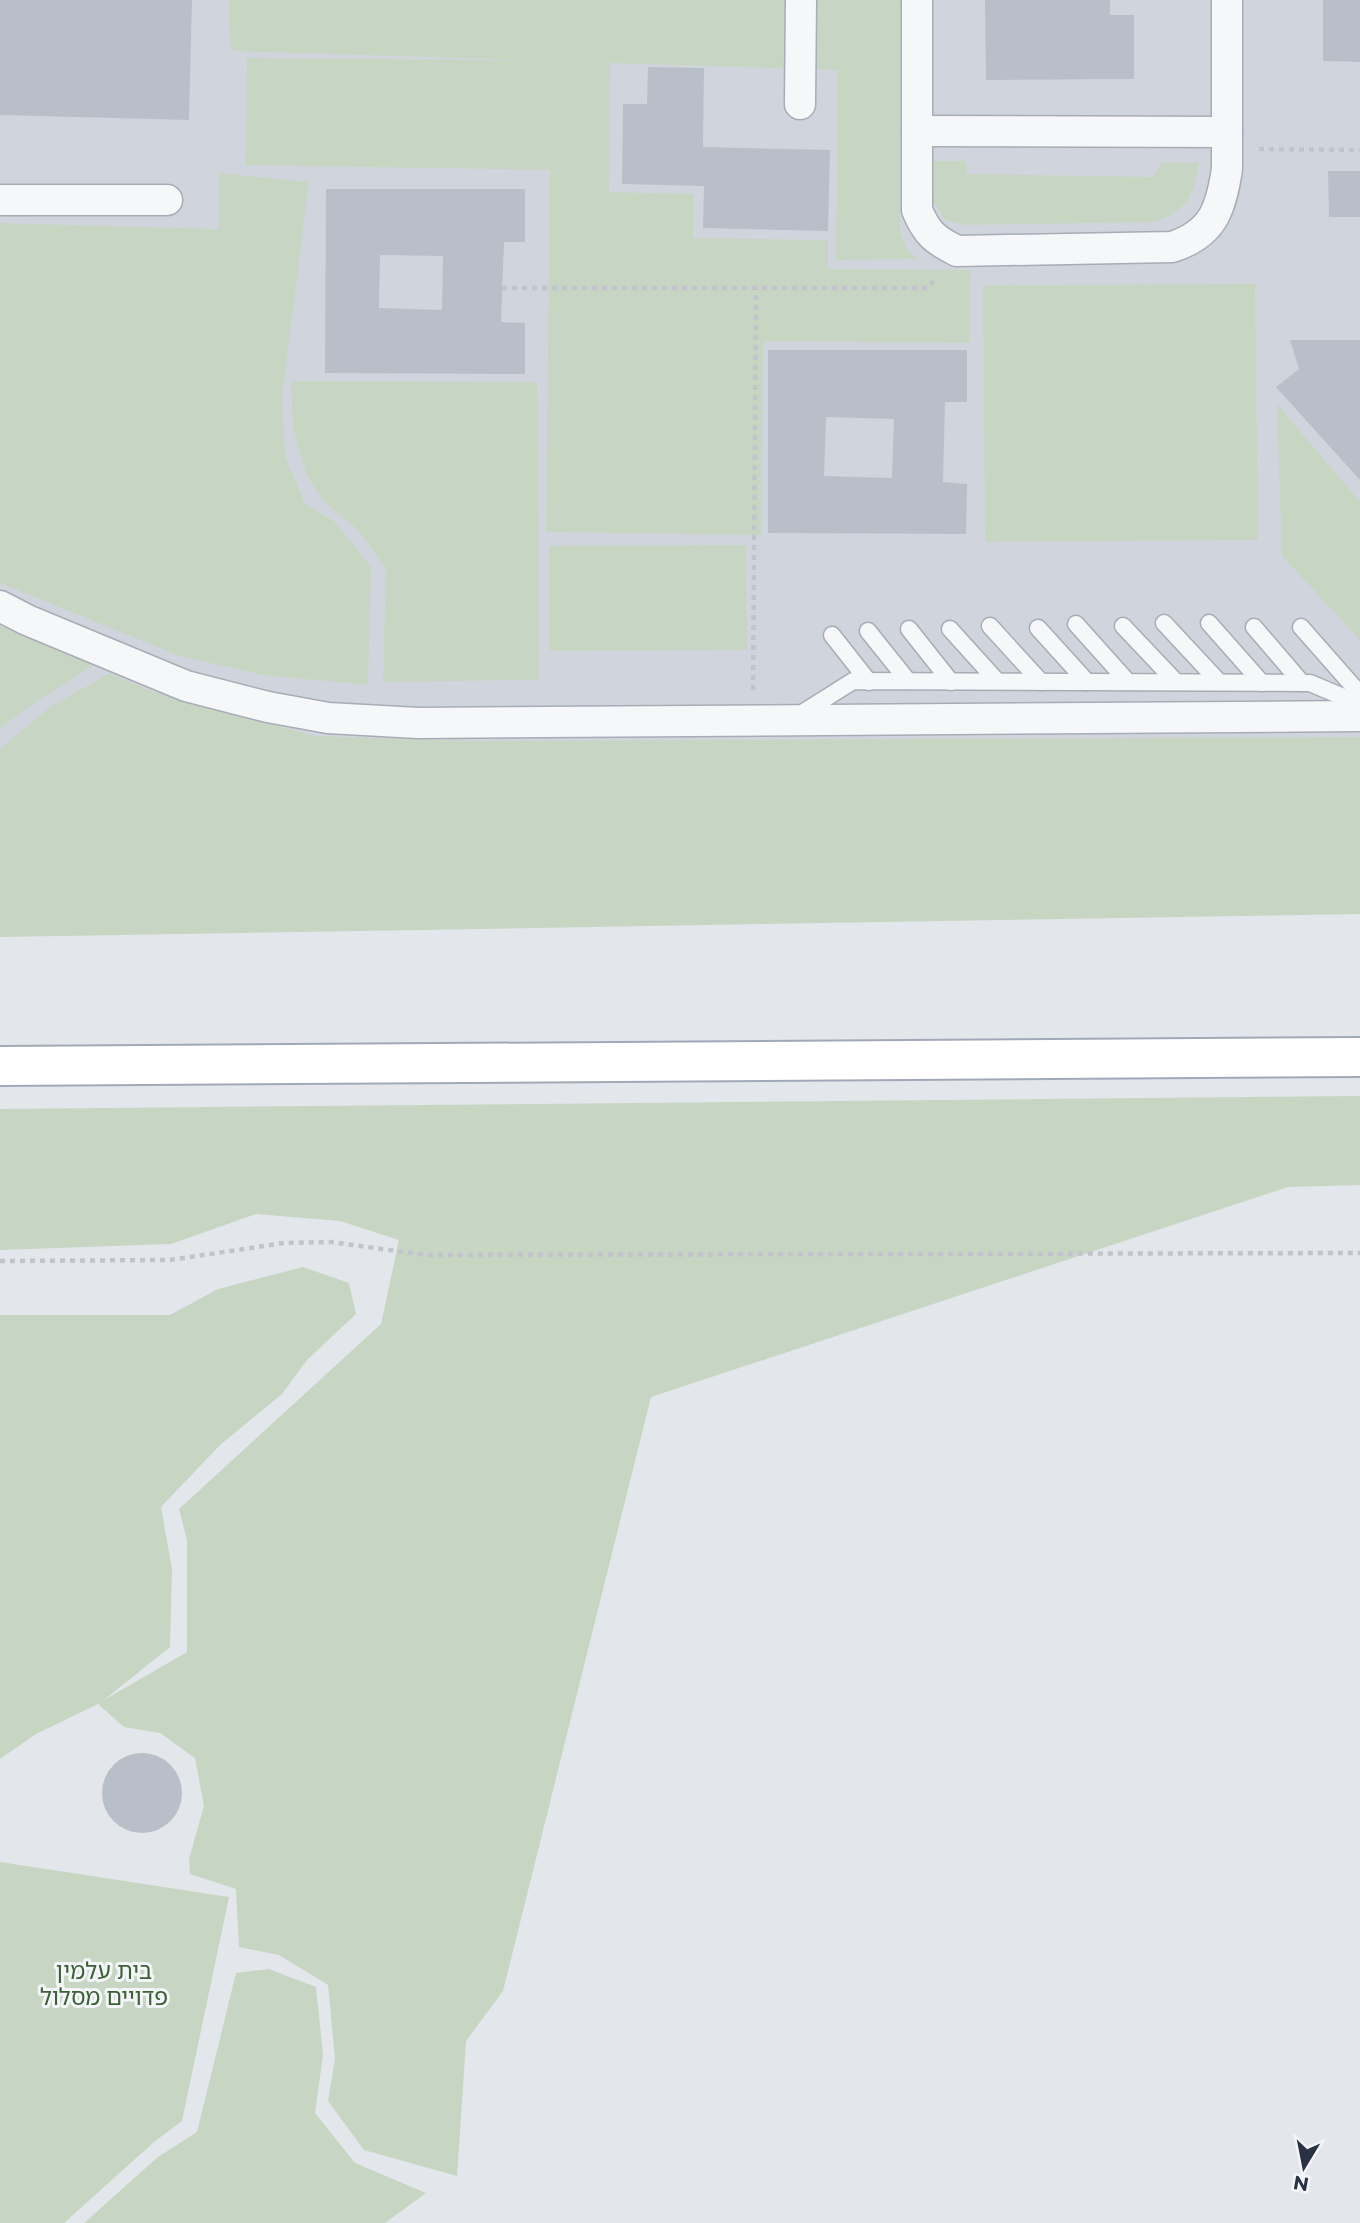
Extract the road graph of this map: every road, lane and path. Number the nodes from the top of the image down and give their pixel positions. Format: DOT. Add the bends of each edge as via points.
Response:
graph roads {
  1 [pos="801,0"];
  2 [pos="917,0"];
  3 [pos="1227,0"];
  4 [pos="800,104"];
  5 [pos="917,131"];
  6 [pos="1227,140"];
  7 [pos="1360,150"];
  8 [pos="0,200"];
  9 [pos="167,200"];
  10 [pos="957,251"];
  11 [pos="502,288"];
  12 [pos="756,288"];
  13 [pos="0,606"];
  14 [pos="1164,623"];
  15 [pos="1209,623"];
  16 [pos="1076,624"];
  17 [pos="990,626"];
  18 [pos="1124,626"];
  19 [pos="1254,627"];
  20 [pos="1301,627"];
  21 [pos="1038,628"];
  22 [pos="909,629"];
  23 [pos="950,629"];
  24 [pos="867,631"];
  25 [pos="832,635"];
  26 [pos="908,681"];
  27 [pos="997,681"];
  28 [pos="869,682"];
  29 [pos="951,682"];
  30 [pos="1041,682"];
  31 [pos="1087,682"];
  32 [pos="1128,682"];
  33 [pos="1176,682"];
  34 [pos="1219,682"];
  35 [pos="1262,682"];
  36 [pos="1302,683"];
  37 [pos="1360,694"];
  38 [pos="1360,704"];
  39 [pos="1360,716"];
  40 [pos="753,720"];
  41 [pos="791,720"];
  42 [pos="1360,1057"];
  43 [pos="0,1066"];
  44 [pos="1360,1253"];
  45 [pos="0,1261"];
  1 -- 4 [label="street"];
  2 -- 5 [label="street"];
  3 -- 6 [label="street"];
  5 -- 6 [label="street"];
  5 -- 10 [label="street" via="917,210 925,229"];
  6 -- 7 [label="path"];
  6 -- 10 [label="street" via="1223,196 1212,223 1191,241 1172,247"];
  8 -- 9 [label="street"];
  10 -- 12 [label="path" via="928,288"];
  11 -- 12 [label="path"];
  12 -- 40 [label="path"];
  13 -- 40 [label="street" via="186,686 328,718 418,723"];
  14 -- 34 [label="lane"];
  15 -- 35 [label="lane"];
  16 -- 32 [label="lane"];
  17 -- 30 [label="lane"];
  18 -- 33 [label="lane"];
  19 -- 36 [label="lane"];
  20 -- 37 [label="lane"];
  21 -- 31 [label="lane"];
  22 -- 29 [label="lane"];
  23 -- 27 [label="lane"];
  24 -- 26 [label="lane"];
  25 -- 28 [label="lane"];
  26 -- 28 [label="lane"];
  26 -- 29 [label="lane"];
  27 -- 29 [label="lane"];
  27 -- 30 [label="lane"];
  28 -- 41 [label="lane" via="853,681"];
  30 -- 31 [label="lane"];
  31 -- 32 [label="lane"];
  32 -- 33 [label="lane"];
  33 -- 34 [label="lane"];
  34 -- 35 [label="lane"];
  35 -- 36 [label="lane"];
  36 -- 38 [label="lane"];
  39 -- 41 [label="street"];
  40 -- 41 [label="street"];
  42 -- 43 [label="main road"];
  44 -- 45 [label="path" via="426,1255 331,1242 284,1243 170,1260"];
}
